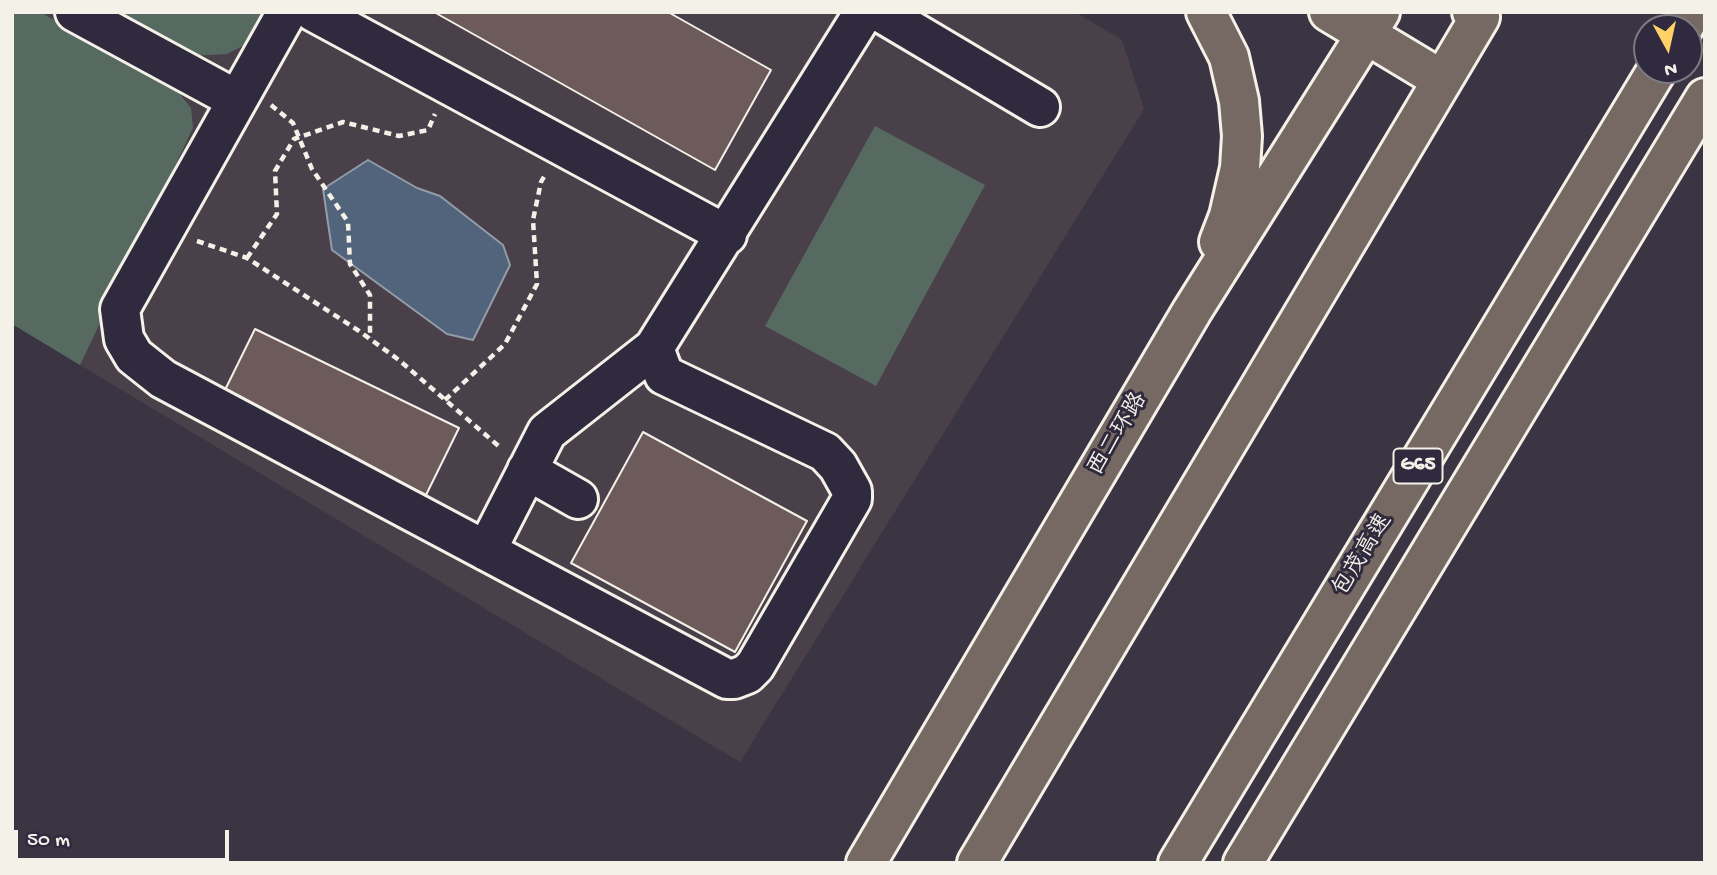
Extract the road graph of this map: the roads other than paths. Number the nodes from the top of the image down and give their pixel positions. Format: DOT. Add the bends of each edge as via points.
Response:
graph roads {
  1 [pos="75,12"];
  2 [pos="287,12"];
  3 [pos="314,12"];
  4 [pos="864,12"];
  5 [pos="880,12"];
  6 [pos="1206,12"];
  7 [pos="1329,12"];
  8 [pos="1476,15"];
  9 [pos="1373,23"];
  10 [pos="1442,80"];
  11 [pos="1649,84"];
  12 [pos="242,92"];
  13 [pos="1705,98"];
  14 [pos="1040,107"];
  15 [pos="727,235"];
  16 [pos="1192,311"];
  17 [pos="654,348"];
  18 [pos="527,470"];
  19 [pos="578,499"];
  20 [pos="486,551"];
  21 [pos="866,863"];
  22 [pos="976,863"];
  23 [pos="1178,863"];
  24 [pos="1243,863"];
  1 -- 12 [label="lane"];
  2 -- 12 [label="lane"];
  3 -- 15 [label="lane"];
  4 -- 15 [label="lane"];
  5 -- 14 [label="lane"];
  6 -- 16 [label="main road" via="1229,57 1242,136 1230,216"];
  7 -- 9 [label="main road"];
  8 -- 10 [label="main road"];
  9 -- 10 [label="main road"];
  9 -- 16 [label="main road, 西二环路"];
  10 -- 22 [label="main road"];
  11 -- 23 [label="main road, 包茂高速 / G65"];
  12 -- 20 [label="lane" via="120,309 124,339 139,361 163,379"];
  13 -- 24 [label="main road, G65"];
  15 -- 17 [label="lane"];
  16 -- 21 [label="main road, 西二环路"];
  17 -- 18 [label="lane" via="547,432"];
  17 -- 20 [label="lane" via="664,375 825,452 852,491 852,499 752,670 727,679"];
  18 -- 19 [label="lane"];
  18 -- 20 [label="lane"];
}
